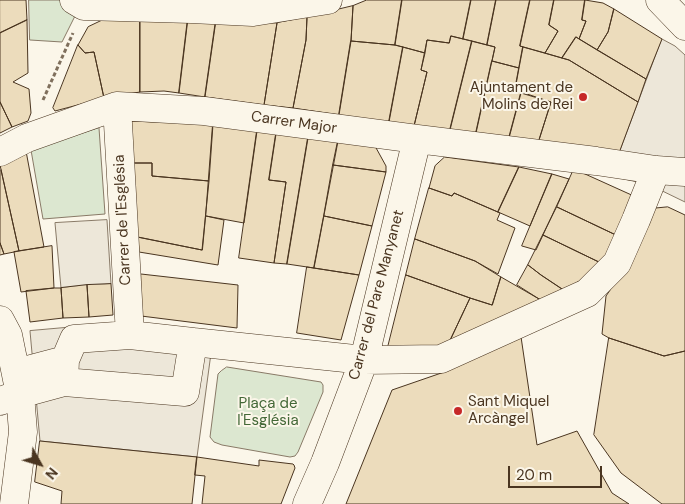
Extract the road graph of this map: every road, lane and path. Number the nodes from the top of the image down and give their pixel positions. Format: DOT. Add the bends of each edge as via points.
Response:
graph roads {
  1 [pos="328,0"];
  2 [pos="660,0"];
  3 [pos="80,2"];
  4 [pos="685,26"];
  5 [pos="117,106"];
  6 [pos="27,138"];
  7 [pos="417,140"];
  8 [pos="0,152"];
  9 [pos="656,170"];
  10 [pos="685,172"];
  11 [pos="0,320"];
  12 [pos="130,334"];
  13 [pos="193,342"];
  14 [pos="364,360"];
  15 [pos="64,371"];
  16 [pos="12,389"];
  17 [pos="14,504"];
  18 [pos="307,504"];
  1 -- 3 [label="street" via="253,12"];
  2 -- 4 [label="street"];
  3 -- 6 [label="path"];
  5 -- 6 [label="street, Carrer Major"];
  5 -- 7 [label="street, Carrer Major" via="204,111"];
  5 -- 12 [label="street, Carrer de l'Església"];
  6 -- 8 [label="street, Carrer Major"];
  7 -- 9 [label="street, Carrer Major"];
  7 -- 14 [label="street, Carrer del Pare Manyanet"];
  9 -- 10 [label="street, Carrer Major"];
  9 -- 14 [label="street" via="617,263 587,293 441,359"];
  11 -- 16 [label="street" via="8,335"];
  12 -- 13 [label="street"];
  12 -- 15 [label="street" via="74,338"];
  13 -- 14 [label="street"];
  13 -- 15 [label="street" via="185,392"];
  14 -- 18 [label="street, Carrer del Pare Manyanet"];
  15 -- 16 [label="street"];
  16 -- 17 [label="street" via="22,432"];
}
